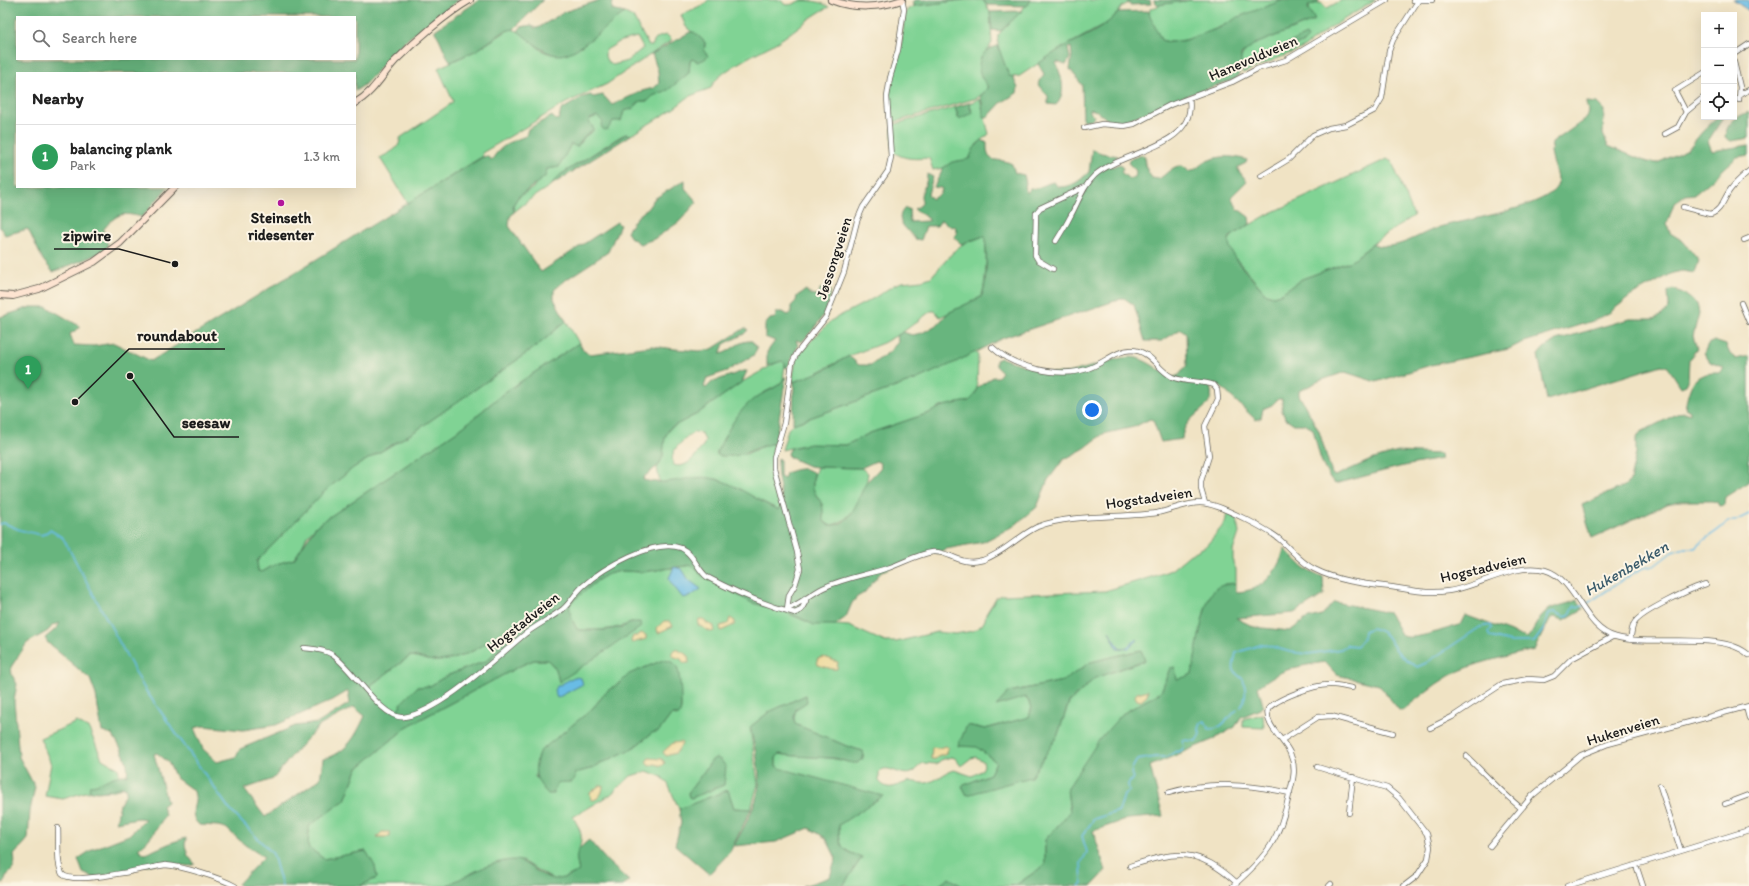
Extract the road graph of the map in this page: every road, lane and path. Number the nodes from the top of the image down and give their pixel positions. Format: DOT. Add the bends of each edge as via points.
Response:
graph roads {
  1 [pos="470,0"];
  2 [pos="831,0"];
  3 [pos="902,0"];
  4 [pos="1387,0"];
  5 [pos="1416,0"];
  6 [pos="1432,0"];
  7 [pos="1749,44"];
  8 [pos="1737,52"];
  9 [pos="1701,75"];
  10 [pos="1737,80"];
  11 [pos="1749,90"];
  12 [pos="1741,94"];
  13 [pos="1189,98"];
  14 [pos="1701,100"];
  15 [pos="1740,100"];
  16 [pos="356,102"];
  17 [pos="1686,112"];
  18 [pos="1084,128"];
  19 [pos="1665,134"];
  20 [pos="1749,171"];
  21 [pos="1261,176"];
  22 [pos="1085,187"];
  23 [pos="174,188"];
  24 [pos="1683,208"];
  25 [pos="1056,241"];
  26 [pos="1052,269"];
  27 [pos="0,296"];
  28 [pos="1740,303"];
  29 [pos="1749,322"];
  30 [pos="992,348"];
  31 [pos="1205,503"];
  32 [pos="1706,584"];
  33 [pos="805,598"];
  34 [pos="787,609"];
  35 [pos="1612,637"];
  36 [pos="1630,640"];
  37 [pos="304,648"];
  38 [pos="1749,655"];
  39 [pos="1352,688"];
  40 [pos="1748,707"];
  41 [pos="1749,718"];
  42 [pos="1430,728"];
  43 [pos="1393,733"];
  44 [pos="1282,740"];
  45 [pos="1466,756"];
  46 [pos="1317,767"];
  47 [pos="1353,778"];
  48 [pos="1660,786"];
  49 [pos="1168,793"];
  50 [pos="1290,793"];
  51 [pos="1749,794"];
  52 [pos="1725,804"];
  53 [pos="1521,808"];
  54 [pos="1350,813"];
  55 [pos="58,828"];
  56 [pos="1749,830"];
  57 [pos="1490,846"];
  58 [pos="1681,850"];
  59 [pos="1636,865"];
  60 [pos="1130,866"];
  61 [pos="1235,884"];
  62 [pos="234,886"];
  63 [pos="1404,886"];
  64 [pos="1569,886"];
  65 [pos="1643,886"];
  1 -- 16 [label="street" via="408,48 368,93"];
  2 -- 3 [label="street" via="857,6"];
  3 -- 34 [label="street, Jøssongveien" via="904,9 898,50 887,97 890,157 888,171 863,207 857,221 844,272 826,317 797,353 790,369 784,423 774,457 774,468 800,568 789,595"];
  4 -- 13 [label="street, Hanevoldveien" via="1286,60 1257,69 1232,82"];
  5 -- 6 [label="street"];
  5 -- 21 [label="street" via="1393,40 1382,98 1375,110 1346,125 1329,128 1313,135 1289,159"];
  7 -- 8 [label="street"];
  9 -- 17 [label="street" via="1675,91"];
  10 -- 12 [label="street"];
  11 -- 12 [label="street"];
  12 -- 15 [label="street"];
  13 -- 18 [label="street, Hanevoldveien" via="1134,124 1102,124"];
  13 -- 22 [label="street" via="1190,115 1181,130 1140,154 1107,166"];
  14 -- 17 [label="street"];
  17 -- 19 [label="street" via="1678,127"];
  20 -- 24 [label="street" via="1730,190 1720,208 1713,214"];
  22 -- 25 [label="street"];
  22 -- 26 [label="street" via="1040,208 1036,213 1035,255"];
  23 -- 27 [label="street" via="120,243 94,262 39,289 13,296"];
  28 -- 29 [label="street"];
  30 -- 31 [label="street" via="1026,366 1064,373 1088,369 1121,352 1137,351 1148,354 1161,370 1173,378 1214,384 1218,399 1204,426 1209,456 1201,481"];
  31 -- 33 [label="street, Hogstadveien" via="1156,513 1039,526 1008,548 981,561 957,560 939,552 932,552 832,584"];
  31 -- 35 [label="street, Hogstadveien" via="1219,507 1273,534 1304,563 1315,570 1336,577 1393,588 1446,591 1525,569 1538,569 1557,576 1595,623"];
  32 -- 36 [label="street" via="1693,587 1640,617 1635,621"];
  33 -- 34 [label="street, Hogstadveien"];
  33 -- 34 [label="street, Hogstadveien" via="801,610 795,613"];
  34 -- 37 [label="street, Hogstadveien" via="772,607 706,577 683,549 675,546 657,548 632,556 603,571 581,588 562,609 526,634 446,698 402,718 394,715 371,696 335,656 324,651"];
  35 -- 36 [label="street"];
  35 -- 42 [label="street" via="1571,659 1548,679 1528,679 1502,684 1452,717"];
  36 -- 38 [label="street" via="1724,643 1740,648"];
  39 -- 44 [label="street" via="1328,685 1315,687 1270,705 1266,713 1268,719"];
  40 -- 41 [label="street"];
  40 -- 53 [label="street, Hukenveien" via="1592,750 1566,766"];
  43 -- 44 [label="street" via="1325,716 1312,720"];
  44 -- 50 [label="street" via="1294,765"];
  45 -- 53 [label="street"];
  46 -- 47 [label="street"];
  47 -- 54 [label="street"];
  47 -- 63 [label="street" via="1378,785 1394,793 1428,838 1429,852 1422,870"];
  48 -- 58 [label="street"];
  49 -- 50 [label="street" via="1188,787 1219,784"];
  50 -- 61 [label="street" via="1282,824 1272,846"];
  51 -- 52 [label="street"];
  53 -- 57 [label="street, Hukenveien"];
  55 -- 62 [label="street" via="60,867 65,877 71,881 88,883 165,865 203,874"];
  56 -- 58 [label="street"];
  58 -- 59 [label="street"];
  59 -- 64 [label="street"];
  59 -- 65 [label="street"];
  60 -- 61 [label="street" via="1160,857 1193,855 1217,866"];
}
